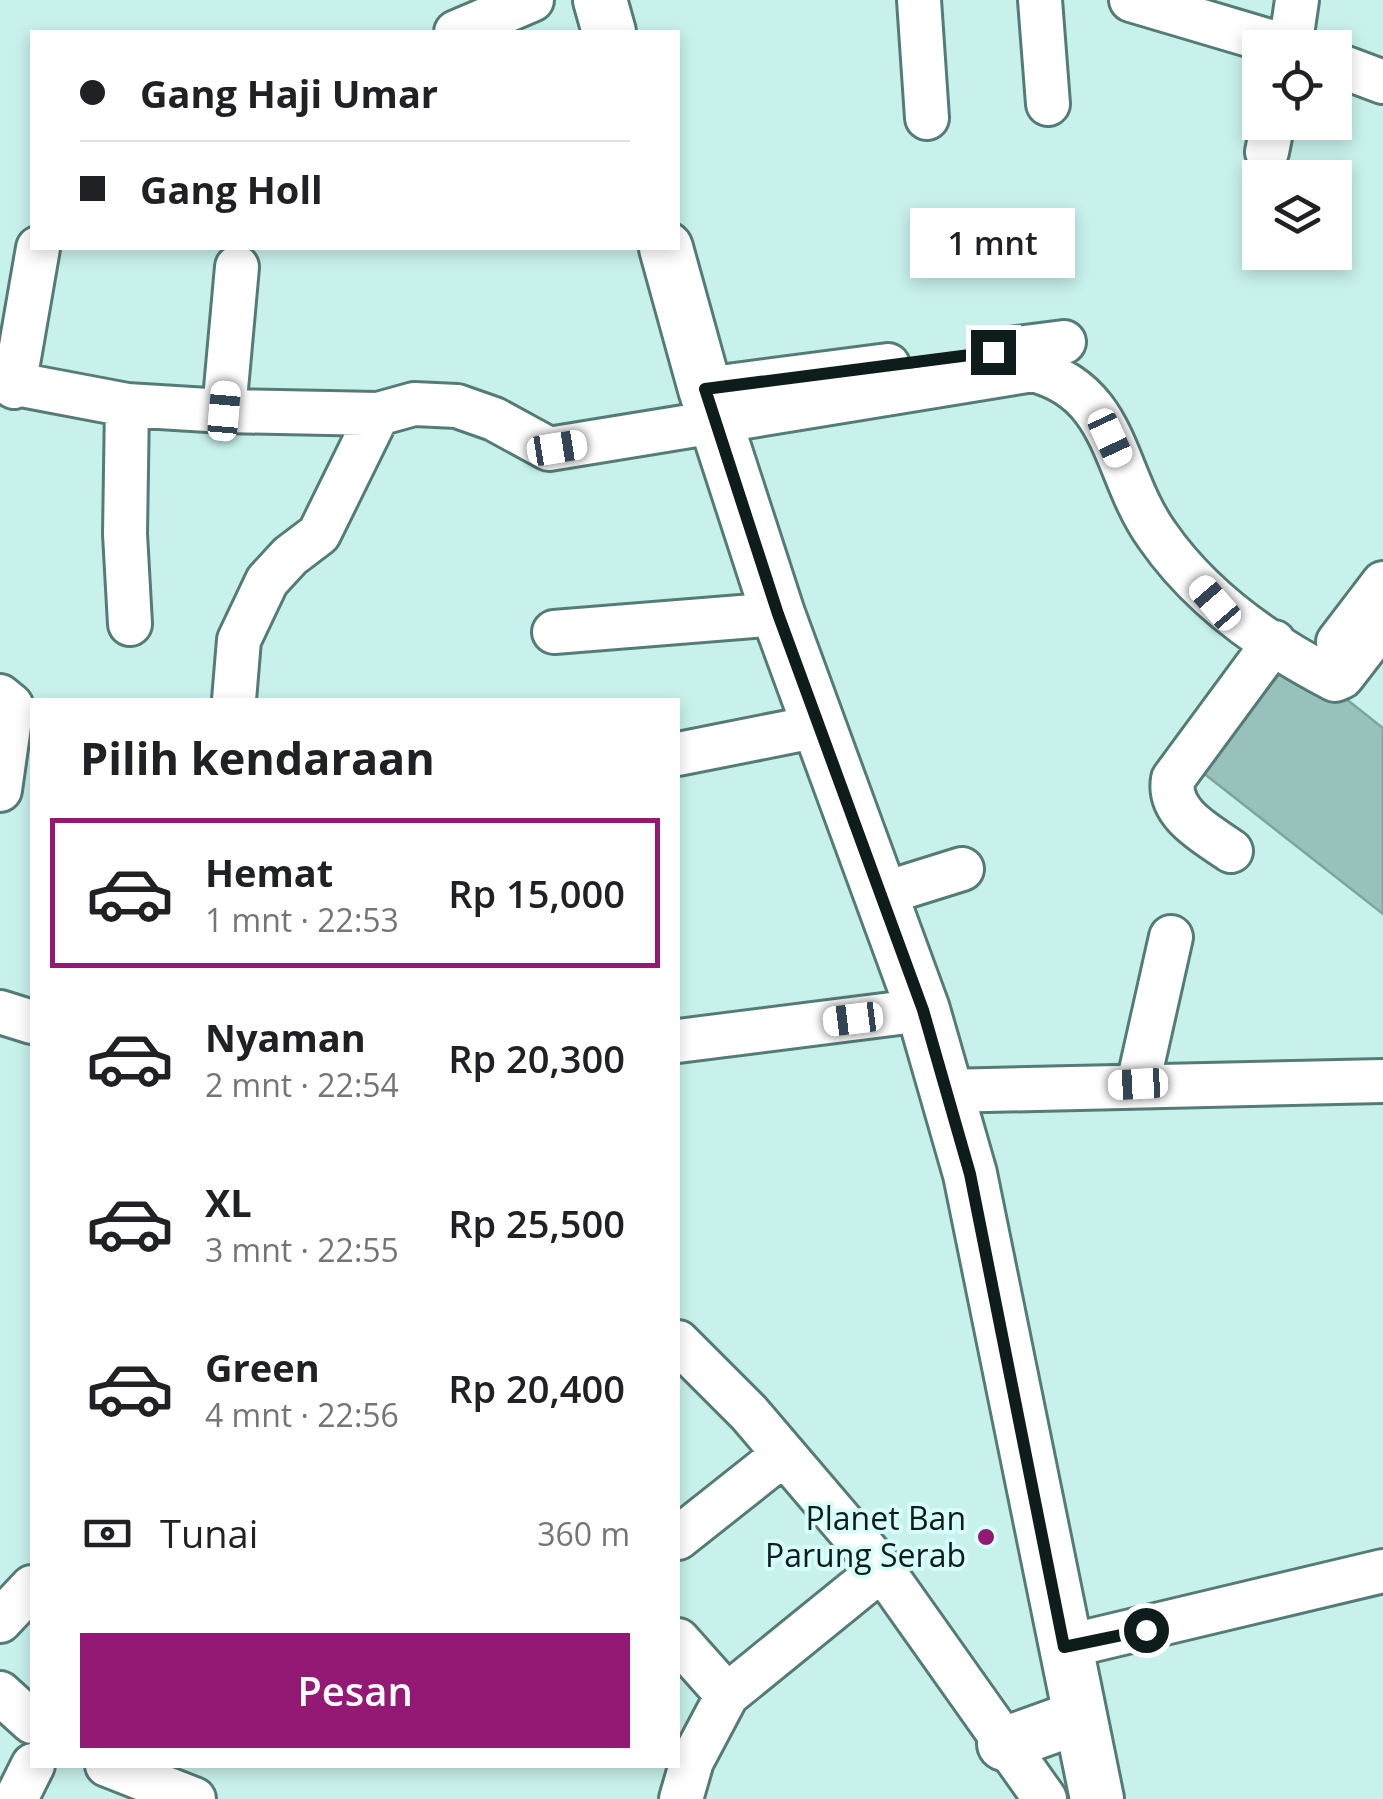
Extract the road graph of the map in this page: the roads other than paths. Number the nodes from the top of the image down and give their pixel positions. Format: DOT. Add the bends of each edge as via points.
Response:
graph roads {
  1 [pos="532,0"];
  2 [pos="600,0"];
  3 [pos="919,0"];
  4 [pos="1040,0"];
  5 [pos="1131,0"];
  6 [pos="1297,0"];
  7 [pos="461,30"];
  8 [pos="608,30"];
  9 [pos="1293,30"];
  10 [pos="1242,33"];
  11 [pos="1352,70"];
  12 [pos="1383,82"];
  13 [pos="1048,104"];
  14 [pos="927,118"];
  15 [pos="38,250"];
  16 [pos="667,250"];
  17 [pos="237,267"];
  18 [pos="1064,342"];
  19 [pos="7,384"];
  20 [pos="127,405"];
  21 [pos="710,406"];
  22 [pos="224,411"];
  23 [pos="378,414"];
  24 [pos="1383,583"];
  25 [pos="778,614"];
  26 [pos="130,624"];
  27 [pos="1383,624"];
  28 [pos="554,632"];
  29 [pos="1274,642"];
  30 [pos="1317,669"];
  31 [pos="2,696"];
  32 [pos="234,698"];
  33 [pos="819,726"];
  34 [pos="680,754"];
  35 [pos="0,790"];
  36 [pos="1230,850"];
  37 [pos="962,869"];
  38 [pos="882,894"];
  39 [pos="1171,937"];
  40 [pos="923,1010"];
  41 [pos="0,1012"];
  42 [pos="30,1021"];
  43 [pos="680,1042"];
  44 [pos="1383,1081"];
  45 [pos="1138,1084"];
  46 [pos="945,1091"];
  47 [pos="680,1344"];
  48 [pos="784,1454"];
  49 [pos="680,1536"];
  50 [pos="882,1568"];
  51 [pos="1383,1571"];
  52 [pos="30,1589"];
  53 [pos="0,1620"];
  54 [pos="680,1642"];
  55 [pos="1064,1647"];
  56 [pos="0,1693"];
  57 [pos="727,1694"];
  58 [pos="1079,1716"];
  59 [pos="30,1720"];
  60 [pos="1004,1744"];
  61 [pos="32,1768"];
  62 [pos="115,1768"];
  63 [pos="16,1799"];
  64 [pos="194,1799"];
  65 [pos="681,1799"];
  66 [pos="1045,1799"];
  67 [pos="1097,1799"];
  1 -- 7 [label="street"];
  2 -- 8 [label="main road"];
  3 -- 14 [label="street"];
  4 -- 13 [label="street"];
  5 -- 10 [label="street"];
  6 -- 9 [label="street"];
  11 -- 12 [label="street"];
  15 -- 19 [label="street"];
  16 -- 21 [label="main road"];
  17 -- 22 [label="street"];
  18 -- 21 [label="street"];
  19 -- 20 [label="street"];
  20 -- 22 [label="street"];
  20 -- 26 [label="street"];
  21 -- 23 [label="street" via="550,448 457,406 414,404"];
  21 -- 25 [label="main road"];
  21 -- 29 [label="street" via="1033,370 1051,374 1096,406 1164,545 1215,603"];
  22 -- 23 [label="street"];
  23 -- 32 [label="street" via="319,534 267,581 240,640"];
  24 -- 30 [label="street"];
  25 -- 28 [label="street"];
  25 -- 33 [label="main road"];
  27 -- 30 [label="street" via="1342,678"];
  29 -- 30 [label="street"];
  29 -- 36 [label="street" via="1172,788 1188,819"];
  31 -- 35 [label="street" via="12,712"];
  33 -- 34 [label="street"];
  33 -- 38 [label="main road"];
  37 -- 38 [label="street"];
  38 -- 40 [label="main road"];
  39 -- 45 [label="street"];
  40 -- 43 [label="street"];
  40 -- 46 [label="main road"];
  41 -- 42 [label="street"];
  44 -- 45 [label="street"];
  45 -- 46 [label="street"];
  46 -- 55 [label="main road" via="982,1223"];
  47 -- 48 [label="street"];
  48 -- 49 [label="street"];
  48 -- 50 [label="street"];
  50 -- 57 [label="street"];
  50 -- 60 [label="street"];
  51 -- 55 [label="street"];
  52 -- 53 [label="street"];
  54 -- 57 [label="street"];
  55 -- 58 [label="main road"];
  56 -- 59 [label="street"];
  57 -- 65 [label="street" via="692,1761"];
  58 -- 60 [label="main road"];
  58 -- 67 [label="main road"];
  60 -- 66 [label="street"];
  61 -- 63 [label="street"];
  62 -- 64 [label="street"];
}
